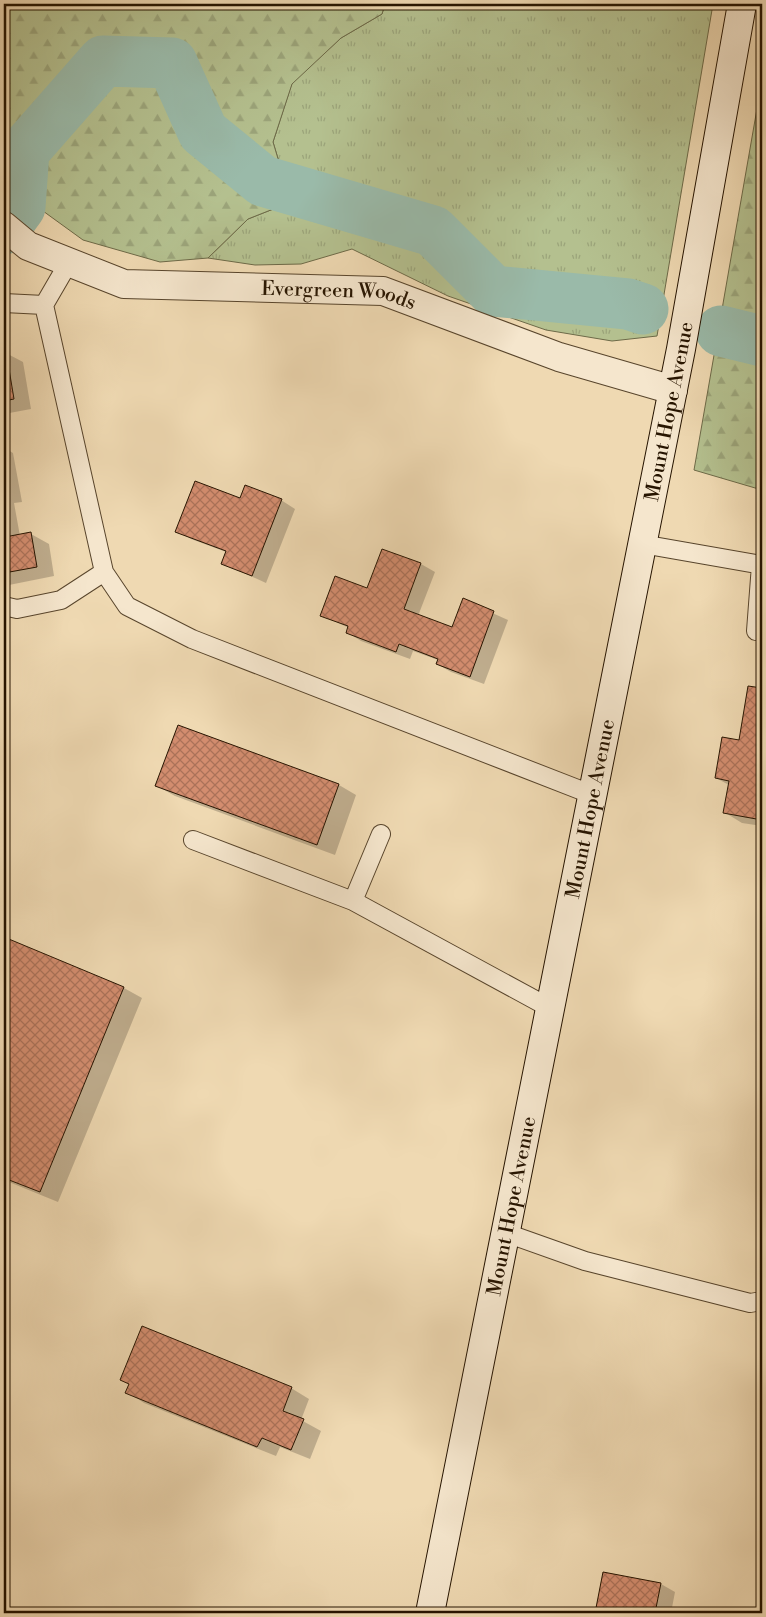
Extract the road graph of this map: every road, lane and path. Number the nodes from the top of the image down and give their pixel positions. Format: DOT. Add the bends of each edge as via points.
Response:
graph roads {
  1 [pos="742,4"];
  2 [pos="4,226"];
  3 [pos="69,262"];
  4 [pos="4,303"];
  5 [pos="44,305"];
  6 [pos="673,390"];
  7 [pos="642,544"];
  8 [pos="761,565"];
  9 [pos="104,572"];
  10 [pos="4,606"];
  11 [pos="762,632"];
  12 [pos="593,795"];
  13 [pos="382,834"];
  14 [pos="193,840"];
  15 [pos="353,900"];
  16 [pos="550,1008"];
  17 [pos="506,1233"];
  18 [pos="762,1300"];
  19 [pos="430,1613"];
  1 -- 6 [label="street, Mount Hope Avenue"];
  2 -- 3 [label="street, Evergreen Woods" via="28,246"];
  3 -- 5 [label="lane"];
  3 -- 6 [label="street, Evergreen Woods" via="124,284 383,291 559,357"];
  4 -- 5 [label="lane"];
  5 -- 9 [label="lane"];
  6 -- 7 [label="street, Mount Hope Avenue"];
  7 -- 8 [label="lane"];
  7 -- 12 [label="street, Mount Hope Avenue"];
  8 -- 11 [label="lane" via="756,631"];
  9 -- 10 [label="lane" via="62,600 18,609"];
  9 -- 12 [label="lane" via="128,606 192,639"];
  12 -- 16 [label="street, Mount Hope Avenue"];
  13 -- 15 [label="lane"];
  14 -- 15 [label="lane"];
  15 -- 16 [label="lane"];
  16 -- 17 [label="street, Mount Hope Avenue"];
  17 -- 18 [label="lane" via="585,1261 750,1303"];
  17 -- 19 [label="street, Mount Hope Avenue"];
}
